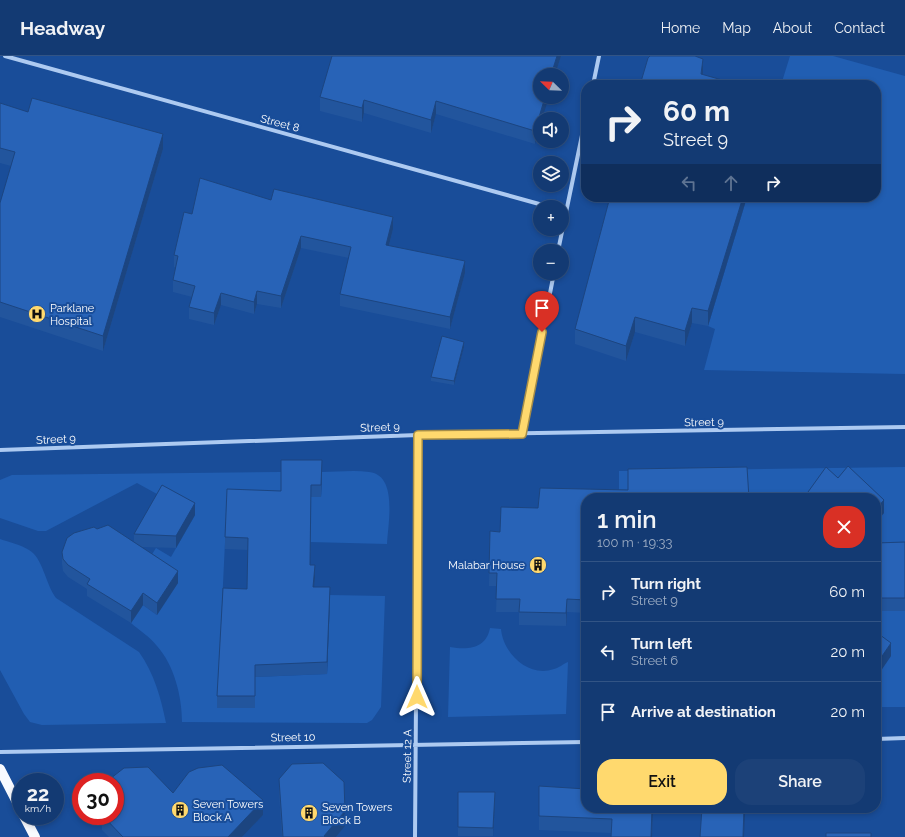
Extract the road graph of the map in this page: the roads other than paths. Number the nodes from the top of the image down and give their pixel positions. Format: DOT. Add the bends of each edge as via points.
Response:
graph roads {
  1 [pos="5,56"];
  2 [pos="599,56"];
  3 [pos="594,80"];
  4 [pos="581,138"];
  5 [pos="567,200"];
  6 [pos="533,202"];
  7 [pos="553,280"];
  8 [pos="905,427"];
  9 [pos="522,434"];
  10 [pos="418,435"];
  11 [pos="0,450"];
  12 [pos="905,738"];
  13 [pos="881,739"];
  14 [pos="581,742"];
  15 [pos="417,744"];
  16 [pos="0,752"];
  17 [pos="0,769"];
  18 [pos="12,792"];
  19 [pos="29,825"];
  20 [pos="35,837"];
  21 [pos="415,837"];
  1 -- 6 [label="street, Street 8"];
  2 -- 3 [label="street"];
  4 -- 5 [label="street"];
  7 -- 9 [label="street"];
  8 -- 9 [label="street, Street 9"];
  9 -- 10 [label="street, Street 9"];
  10 -- 11 [label="street, Street 9"];
  10 -- 15 [label="street, Street 12 A"];
  12 -- 13 [label="street"];
  14 -- 15 [label="street, Street 10"];
  15 -- 16 [label="street, Street 10"];
  15 -- 21 [label="street, Street 12 A"];
  17 -- 18 [label="main road"];
  19 -- 20 [label="main road"];
}
